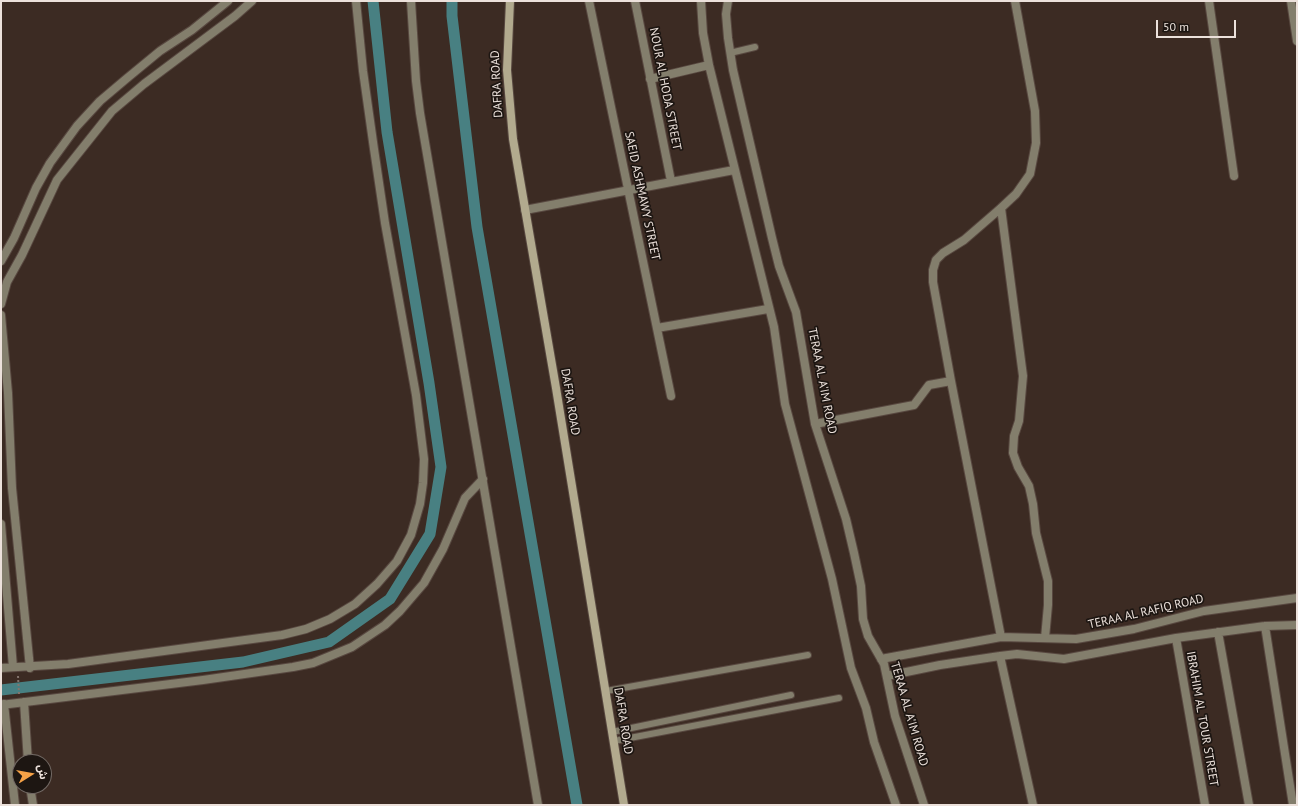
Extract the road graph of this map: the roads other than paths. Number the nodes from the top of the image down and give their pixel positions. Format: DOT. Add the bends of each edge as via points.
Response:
graph roads {
  1 [pos="228,1"];
  2 [pos="252,1"];
  3 [pos="356,1"];
  4 [pos="411,1"];
  5 [pos="510,1"];
  6 [pos="589,1"];
  7 [pos="635,1"];
  8 [pos="701,1"];
  9 [pos="728,1"];
  10 [pos="731,1"];
  11 [pos="1015,1"];
  12 [pos="1209,1"];
  13 [pos="1291,1"];
  14 [pos="1297,41"];
  15 [pos="755,47"];
  16 [pos="730,53"];
  17 [pos="709,65"];
  18 [pos="650,79"];
  19 [pos="734,170"];
  20 [pos="1234,176"];
  21 [pos="671,182"];
  22 [pos="628,190"];
  23 [pos="1001,208"];
  24 [pos="525,210"];
  25 [pos="1,261"];
  26 [pos="1,304"];
  27 [pos="768,309"];
  28 [pos="1,315"];
  29 [pos="656,328"];
  30 [pos="951,381"];
  31 [pos="671,396"];
  32 [pos="815,424"];
  33 [pos="483,479"];
  34 [pos="1,524"];
  35 [pos="1297,598"];
  36 [pos="1297,625"];
  37 [pos="1265,626"];
  38 [pos="1218,632"];
  39 [pos="1001,638"];
  40 [pos="1046,638"];
  41 [pos="1176,638"];
  42 [pos="808,655"];
  43 [pos="1000,656"];
  44 [pos="882,659"];
  45 [pos="16,667"];
  46 [pos="1,668"];
  47 [pos="30,668"];
  48 [pos="887,676"];
  49 [pos="606,691"];
  50 [pos="791,695"];
  51 [pos="839,698"];
  52 [pos="22,702"];
  53 [pos="3,704"];
  54 [pos="613,736"];
  55 [pos="27,754"];
  56 [pos="31,794"];
  57 [pos="15,805"];
  58 [pos="33,805"];
  59 [pos="538,805"];
  60 [pos="624,805"];
  61 [pos="896,805"];
  62 [pos="924,805"];
  63 [pos="1034,805"];
  64 [pos="1205,805"];
  65 [pos="1249,805"];
  66 [pos="1293,805"];
  1 -- 25 [label="street" via="192,30 160,51 100,100 77,126 39,182"];
  2 -- 26 [label="street" via="112,111 57,180 7,282"];
  3 -- 47 [label="street" via="377,171 416,395 424,459 423,483 411,535 397,561 378,584 355,604 306,629 282,635"];
  4 -- 33 [label="street" via="420,113"];
  5 -- 24 [label="main road, DAFRA ROAD" via="507,70 509,105"];
  6 -- 22 [label="street, SAEID ASHMAWY STREET"];
  7 -- 18 [label="street, NOUR AL HODA STREET"];
  8 -- 17 [label="street"];
  9 -- 10 [label="street"];
  9 -- 16 [label="street, TERAA AL A'IM ROAD" via="726,14"];
  11 -- 23 [label="street" via="1035,111 1036,143 1030,174 1016,194"];
  12 -- 20 [label="street"];
  13 -- 14 [label="street"];
  15 -- 16 [label="lane"];
  16 -- 32 [label="street, TERAA AL A'IM ROAD" via="779,266 796,312"];
  17 -- 18 [label="street"];
  17 -- 19 [label="street"];
  18 -- 21 [label="street, NOUR AL HODA STREET"];
  19 -- 21 [label="street"];
  19 -- 27 [label="street"];
  21 -- 22 [label="street"];
  22 -- 24 [label="street"];
  22 -- 29 [label="street, SAEID ASHMAWY STREET"];
  23 -- 30 [label="street" via="964,240 943,253 936,260 933,270"];
  23 -- 40 [label="street" via="1023,376 1013,453 1029,486 1036,533 1048,581"];
  24 -- 49 [label="main road, DAFRA ROAD"];
  27 -- 29 [label="street"];
  27 -- 61 [label="street" via="774,327 785,404 832,579 851,668"];
  28 -- 47 [label="street" via="8,393 12,488"];
  29 -- 31 [label="street, SAEID ASHMAWY STREET"];
  30 -- 32 [label="street" via="929,385 914,405"];
  30 -- 39 [label="street"];
  32 -- 44 [label="street, TERAA AL A'IM ROAD" via="846,519 861,586 863,619 868,636"];
  33 -- 52 [label="street" via="465,498 443,549 424,583 400,611 352,646 313,663 293,667"];
  33 -- 59 [label="street"];
  34 -- 45 [label="street"];
  35 -- 40 [label="street, TERAA AL RAFIQ ROAD" via="1204,611 1134,629 1076,639"];
  36 -- 37 [label="street"];
  37 -- 38 [label="street"];
  37 -- 66 [label="street"];
  38 -- 41 [label="street"];
  38 -- 65 [label="street"];
  39 -- 40 [label="street, TERAA AL RAFIQ ROAD"];
  39 -- 44 [label="street, TERAA AL RAFIQ ROAD"];
  41 -- 43 [label="street" via="1070,658 1017,654"];
  41 -- 64 [label="street, IBRAHIM AL TOUR STREET"];
  42 -- 49 [label="lane"];
  43 -- 48 [label="street"];
  43 -- 63 [label="street"];
  44 -- 48 [label="street, TERAA AL A'IM ROAD"];
  45 -- 46 [label="street"];
  45 -- 47 [label="street"];
  48 -- 62 [label="street, TERAA AL A'IM ROAD" via="895,716"];
  49 -- 54 [label="main road, DAFRA ROAD"];
  50 -- 54 [label="lane"];
  51 -- 54 [label="lane"];
  52 -- 53 [label="street"];
  52 -- 55 [label="street"];
  53 -- 57 [label="street"];
  54 -- 60 [label="main road, DAFRA ROAD"];
  56 -- 58 [label="street"];
}
